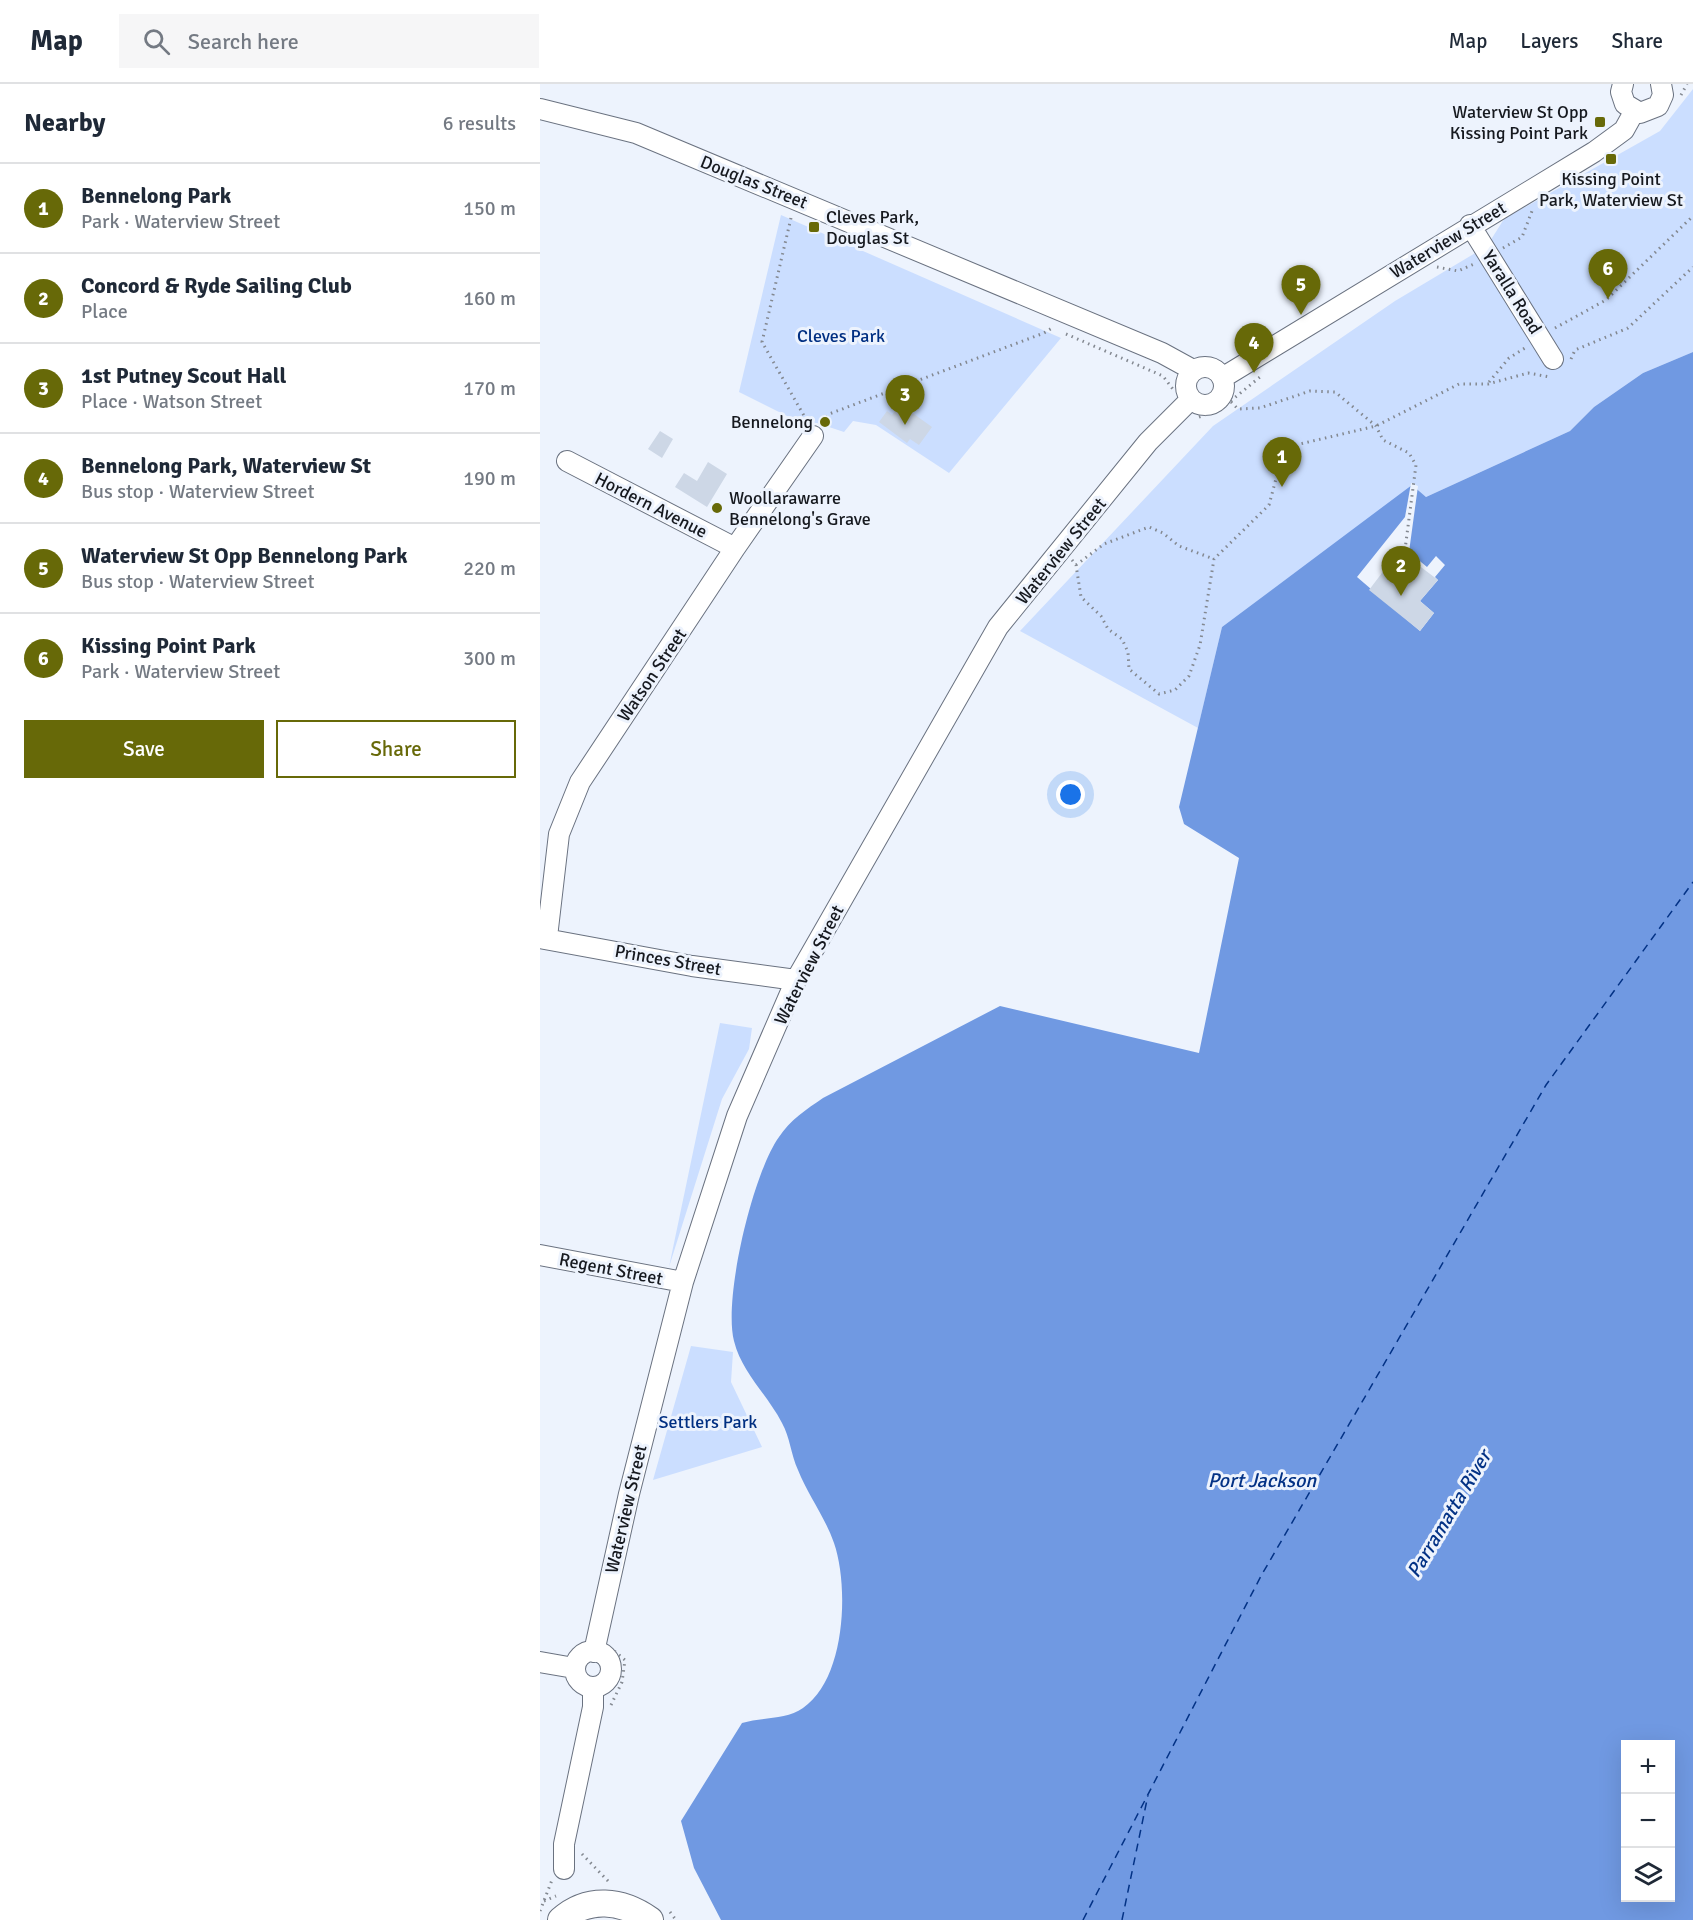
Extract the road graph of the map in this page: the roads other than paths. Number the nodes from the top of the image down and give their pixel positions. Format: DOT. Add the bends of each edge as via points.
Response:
graph roads {
  1 [pos="1623,84"];
  2 [pos="1661,84"];
  3 [pos="540,110"];
  4 [pos="1634,112"];
  5 [pos="1470,225"];
  6 [pos="1559,367"];
  7 [pos="1193,370"];
  8 [pos="1222,378"];
  9 [pos="1191,410"];
  10 [pos="813,436"];
  11 [pos="567,461"];
  12 [pos="735,548"];
  13 [pos="544,937"];
  14 [pos="796,980"];
  15 [pos="540,1255"];
  16 [pos="683,1282"];
  17 [pos="594,1652"];
  18 [pos="540,1662"];
  19 [pos="574,1668"];
  20 [pos="593,1687"];
  21 [pos="564,1869"];
  22 [pos="657,1914"];
  23 [pos="561,1920"];
  1 -- 4 [label="street" via="1622,98"];
  2 -- 4 [label="street" via="1663,95 1658,106 1647,113"];
  3 -- 7 [label="street, Douglas Street" via="636,133 1162,353"];
  4 -- 5 [label="street, Waterview Street" via="1624,130 1610,141"];
  5 -- 6 [label="street, Yaralla Road"];
  5 -- 8 [label="street, Waterview Street"];
  7 -- 8 [label="street, Douglas Street" via="1210,367"];
  7 -- 9 [label="street" via="1186,387"];
  8 -- 9 [label="street" via="1222,395 1213,403"];
  9 -- 14 [label="street, Waterview Street" via="1152,437 1069,558 998,627"];
  10 -- 12 [label="street, Watson Street"];
  11 -- 12 [label="street, Hordern Avenue"];
  12 -- 13 [label="street, Watson Street" via="580,782 560,834"];
  13 -- 14 [label="street, Princes Street" via="692,966"];
  14 -- 16 [label="street, Waterview Street" via="737,1116"];
  15 -- 16 [label="street, Regent Street"];
  16 -- 17 [label="street, Waterview Street"];
  17 -- 19 [label="street" via="583,1656"];
  17 -- 20 [label="street" via="605,1654 613,1667 609,1677"];
  18 -- 19 [label="street"];
  19 -- 20 [label="street" via="578,1682"];
  20 -- 21 [label="street" via="593,1707 564,1844"];
  22 -- 23 [label="main road" via="610,1903 586,1905"];
}
